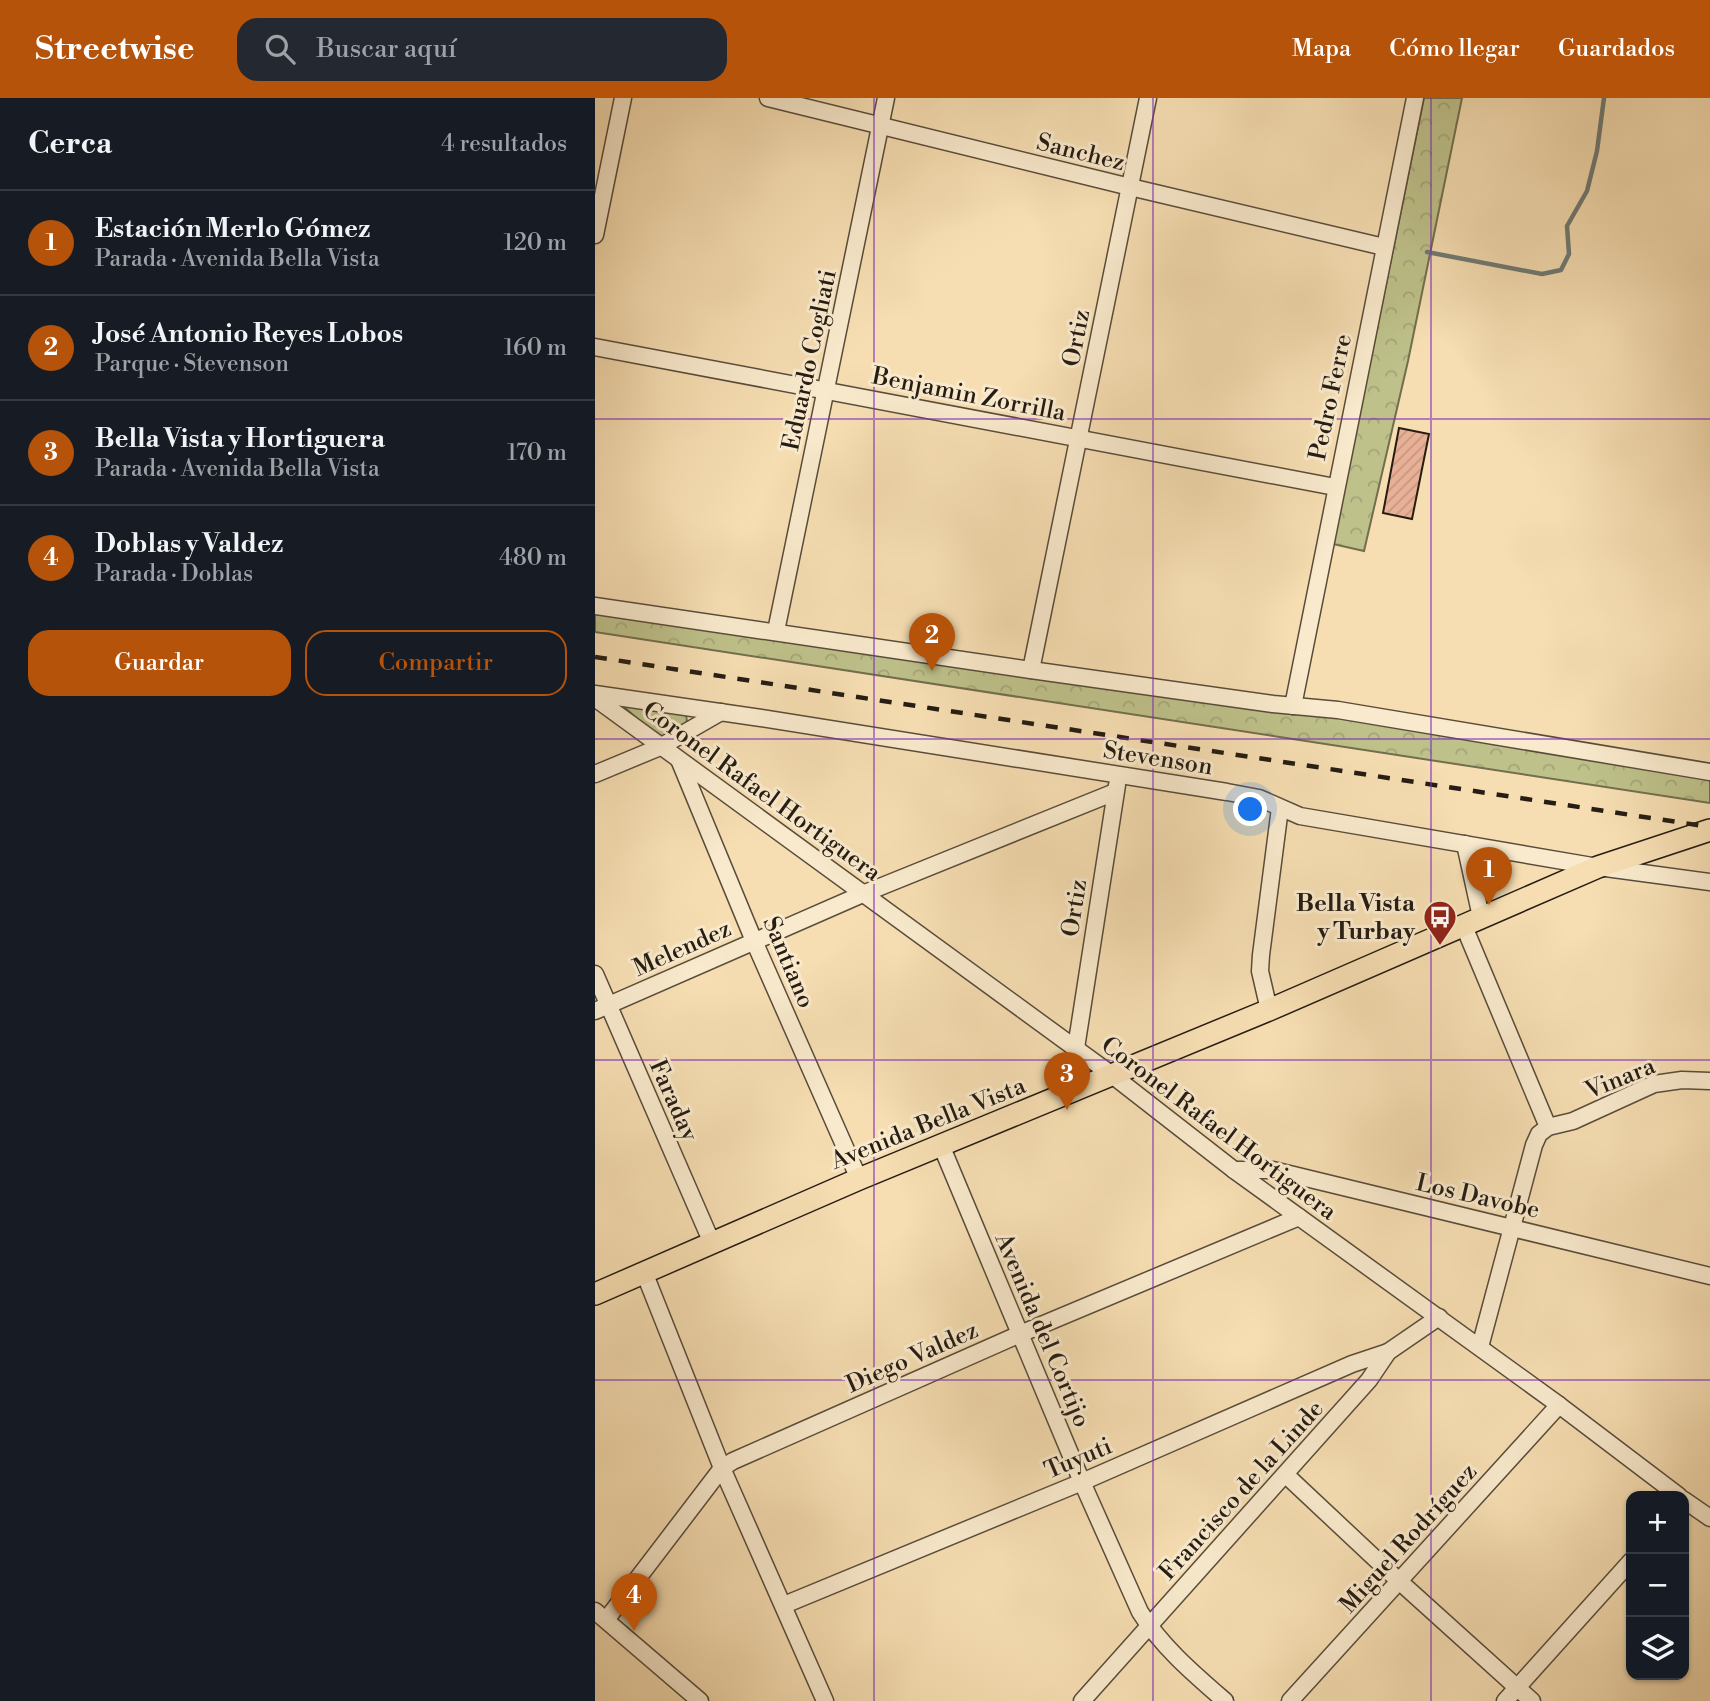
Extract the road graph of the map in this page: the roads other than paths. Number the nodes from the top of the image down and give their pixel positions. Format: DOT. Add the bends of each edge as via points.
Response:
graph roads {
  1 [pos="623,98"];
  2 [pos="768,98"];
  3 [pos="886,98"];
  4 [pos="1148,98"];
  5 [pos="1415,98"];
  6 [pos="881,125"];
  7 [pos="1129,187"];
  8 [pos="595,234"];
  9 [pos="1384,247"];
  10 [pos="595,348"];
  11 [pos="826,391"];
  12 [pos="1079,438"];
  13 [pos="1335,487"];
  14 [pos="595,606"];
  15 [pos="776,631"];
  16 [pos="1031,670"];
  17 [pos="595,696"];
  18 [pos="1293,706"];
  19 [pos="721,712"];
  20 [pos="660,747"];
  21 [pos="680,762"];
  22 [pos="1710,772"];
  23 [pos="595,774"];
  24 [pos="1117,783"];
  25 [pos="1280,808"];
  26 [pos="1710,830"];
  27 [pos="1465,844"];
  28 [pos="1598,867"];
  29 [pos="1710,881"];
  30 [pos="865,893"];
  31 [pos="1472,921"];
  32 [pos="754,941"];
  33 [pos="595,974"];
  34 [pos="602,1008"];
  35 [pos="1269,1010"];
  36 [pos="1076,1048"];
  37 [pos="1112,1075"];
  38 [pos="1710,1081"];
  39 [pos="1548,1127"];
  40 [pos="940,1145"];
  41 [pos="1234,1170"];
  42 [pos="859,1179"];
  43 [pos="1299,1217"];
  44 [pos="1512,1227"];
  45 [pos="712,1243"];
  46 [pos="644,1272"];
  47 [pos="1710,1276"];
  48 [pos="595,1294"];
  49 [pos="1439,1317"];
  50 [pos="1020,1334"];
  51 [pos="1480,1348"];
  52 [pos="1388,1352"];
  53 [pos="1559,1405"];
  54 [pos="722,1468"];
  55 [pos="1286,1475"];
  56 [pos="1082,1482"];
  57 [pos="1671,1491"];
  58 [pos="1689,1504"];
  59 [pos="1710,1518"];
  60 [pos="1626,1567"];
  61 [pos="1399,1581"];
  62 [pos="784,1605"];
  63 [pos="601,1615"];
  64 [pos="1150,1627"];
  65 [pos="1517,1688"];
  66 [pos="700,1701"];
  67 [pos="825,1701"];
  68 [pos="1083,1701"];
  69 [pos="1224,1701"];
  70 [pos="1290,1701"];
  71 [pos="1505,1701"];
  72 [pos="1532,1701"];
  1 -- 8 [label="street"];
  2 -- 6 [label="street, Sanchez"];
  3 -- 6 [label="street, Eduardo Cogliati"];
  4 -- 7 [label="street, Ortiz"];
  5 -- 9 [label="street, Pedro Ferre"];
  6 -- 7 [label="street, Sanchez"];
  6 -- 11 [label="street, Eduardo Cogliati"];
  7 -- 9 [label="street, Sanchez"];
  7 -- 12 [label="street, Ortiz"];
  9 -- 13 [label="street, Pedro Ferre"];
  10 -- 11 [label="street, Benjamin Zorrilla"];
  11 -- 12 [label="street, Benjamin Zorrilla"];
  11 -- 15 [label="street, Eduardo Cogliati"];
  12 -- 13 [label="street, Benjamin Zorrilla"];
  12 -- 16 [label="street, Ortiz"];
  13 -- 18 [label="street, Pedro Ferre"];
  14 -- 15 [label="street"];
  15 -- 16 [label="street"];
  16 -- 18 [label="street"];
  17 -- 19 [label="street, Stevenson"];
  17 -- 20 [label="street, Coronel Rafael Hortiguera"];
  18 -- 22 [label="street"];
  19 -- 20 [label="street"];
  19 -- 24 [label="street, Stevenson"];
  20 -- 21 [label="street, Coronel Rafael Hortiguera"];
  20 -- 23 [label="street"];
  21 -- 30 [label="street, Coronel Rafael Hortiguera"];
  21 -- 32 [label="street, Santiano"];
  24 -- 25 [label="street, Stevenson" via="1259,798"];
  24 -- 30 [label="street, Melendez"];
  24 -- 36 [label="street, Ortiz"];
  25 -- 27 [label="street, Stevenson" via="1300,816"];
  25 -- 35 [label="street" via="1260,971"];
  26 -- 28 [label="main road, Avenida Bella Vista"];
  27 -- 28 [label="street, Stevenson"];
  27 -- 31 [label="street"];
  28 -- 29 [label="street, Stevenson"];
  28 -- 31 [label="main road, Avenida Bella Vista"];
  30 -- 32 [label="street, Melendez"];
  30 -- 36 [label="street, Coronel Rafael Hortiguera"];
  31 -- 35 [label="main road, Avenida Bella Vista"];
  31 -- 39 [label="street"];
  32 -- 34 [label="street, Melendez"];
  32 -- 42 [label="street, Santiano"];
  33 -- 34 [label="street, Faraday"];
  34 -- 45 [label="street, Faraday"];
  35 -- 37 [label="main road, Avenida Bella Vista"];
  36 -- 37 [label="street, Coronel Rafael Hortiguera"];
  37 -- 40 [label="main road, Avenida Bella Vista"];
  37 -- 41 [label="street, Coronel Rafael Hortiguera"];
  38 -- 39 [label="street, Vinara" via="1654,1084 1573,1121"];
  39 -- 44 [label="street" via="1534,1146"];
  40 -- 42 [label="main road, Avenida Bella Vista"];
  40 -- 50 [label="street, Avenida del Cortijo"];
  41 -- 43 [label="street, Coronel Rafael Hortiguera"];
  41 -- 44 [label="street, Los Davobe" via="1273,1170"];
  42 -- 45 [label="main road, Avenida Bella Vista"];
  43 -- 49 [label="street, Coronel Rafael Hortiguera"];
  43 -- 50 [label="street, Diego Valdez"];
  44 -- 47 [label="street, Los Davobe"];
  44 -- 51 [label="street"];
  45 -- 46 [label="main road, Avenida Bella Vista"];
  46 -- 48 [label="main road, Avenida Bella Vista"];
  46 -- 54 [label="street"];
  49 -- 51 [label="street, Coronel Rafael Hortiguera"];
  49 -- 52 [label="street, Francisco de la Linde"];
  50 -- 54 [label="street, Diego Valdez"];
  50 -- 56 [label="street, Avenida del Cortijo"];
  51 -- 53 [label="street, Coronel Rafael Hortiguera"];
  52 -- 55 [label="street, Francisco de la Linde"];
  52 -- 56 [label="street, Tuyuti"];
  53 -- 57 [label="street, Coronel Rafael Hortiguera"];
  53 -- 61 [label="street, Miguel Rodríguez"];
  54 -- 62 [label="street"];
  54 -- 63 [label="street, Diego Valdez"];
  55 -- 61 [label="street"];
  55 -- 64 [label="street, Francisco de la Linde"];
  56 -- 62 [label="street, Tuyuti"];
  56 -- 64 [label="street, Avenida del Cortijo"];
  58 -- 59 [label="street, Coronel Rafael Hortiguera"];
  60 -- 65 [label="street"];
  61 -- 65 [label="street"];
  61 -- 70 [label="street, Miguel Rodríguez"];
  62 -- 67 [label="street"];
  63 -- 66 [label="street"];
  64 -- 68 [label="street, Francisco de la Linde"];
  64 -- 69 [label="street, Avenida del Cortijo"];
  65 -- 71 [label="street"];
  65 -- 72 [label="street"];
}
